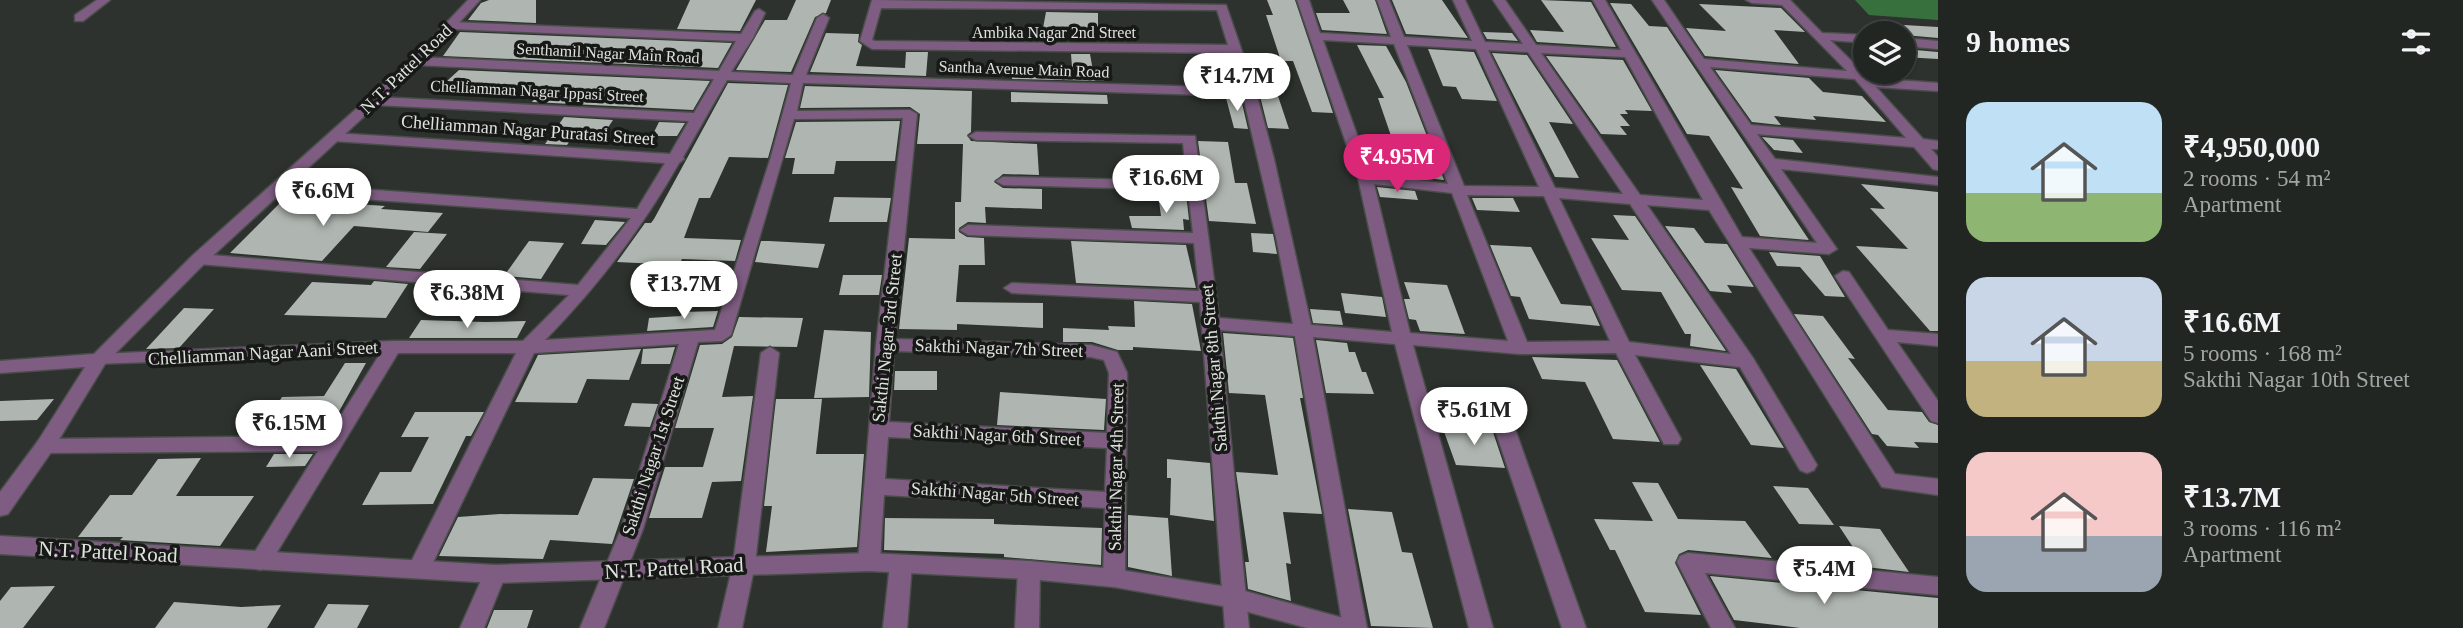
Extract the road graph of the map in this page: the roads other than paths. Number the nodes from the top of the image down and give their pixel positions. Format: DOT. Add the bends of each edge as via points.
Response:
graph roads {
  1 [pos="104,0"];
  2 [pos="474,0"];
  3 [pos="1303,0"];
  4 [pos="1383,0"];
  5 [pos="1460,0"];
  6 [pos="1499,0"];
  7 [pos="1598,0"];
  8 [pos="1658,0"];
  9 [pos="1752,0"];
  10 [pos="1784,1"];
  11 [pos="877,2"];
  12 [pos="759,13"];
  13 [pos="79,18"];
  14 [pos="823,18"];
  15 [pos="453,25"];
  16 [pos="1316,36"];
  17 [pos="1820,36"];
  18 [pos="747,38"];
  19 [pos="1853,38"];
  20 [pos="1397,41"];
  21 [pos="1916,43"];
  22 [pos="1938,44"];
  23 [pos="1480,46"];
  24 [pos="1236,49"];
  25 [pos="1534,50"];
  26 [pos="1631,54"];
  27 [pos="417,61"];
  28 [pos="1701,62"];
  29 [pos="1853,69"];
  30 [pos="724,75"];
  31 [pos="1853,78"];
  32 [pos="798,79"];
  33 [pos="1867,84"];
  34 [pos="1916,84"];
  35 [pos="1938,86"];
  36 [pos="1249,92"];
  37 [pos="376,101"];
  38 [pos="788,115"];
  39 [pos="696,117"];
  40 [pos="1745,129"];
  41 [pos="976,135"];
  42 [pos="334,137"];
  43 [pos="1916,144"];
  44 [pos="1938,145"];
  45 [pos="677,159"];
  46 [pos="1768,163"];
  47 [pos="1938,166"];
  48 [pos="1364,178"];
  49 [pos="1003,181"];
  50 [pos="1938,181"];
  51 [pos="1195,186"];
  52 [pos="277,188"];
  53 [pos="1460,190"];
  54 [pos="1548,192"];
  55 [pos="1635,200"];
  56 [pos="1714,206"];
  57 [pos="642,214"];
  58 [pos="968,230"];
  59 [pos="1201,238"];
  60 [pos="1738,243"];
  61 [pos="199,259"];
  62 [pos="1843,276"];
  63 [pos="1012,288"];
  64 [pos="583,291"];
  65 [pos="1208,297"];
  66 [pos="1211,323"];
  67 [pos="1301,331"];
  68 [pos="1884,335"];
  69 [pos="690,338"];
  70 [pos="1402,338"];
  71 [pos="1938,340"];
  72 [pos="885,345"];
  73 [pos="393,347"];
  74 [pos="528,347"];
  75 [pos="1622,347"];
  76 [pos="1520,348"];
  77 [pos="770,353"];
  78 [pos="1111,356"];
  79 [pos="99,360"];
  80 [pos="1746,362"];
  81 [pos="0,368"];
  82 [pos="1936,409"];
  83 [pos="1500,415"];
  84 [pos="878,429"];
  85 [pos="1671,439"];
  86 [pos="1117,440"];
  87 [pos="335,443"];
  88 [pos="45,446"];
  89 [pos="1807,466"];
  90 [pos="874,486"];
  91 [pos="1938,487"];
  92 [pos="6,490"];
  93 [pos="1116,501"];
  94 [pos="0,508"];
  95 [pos="0,545"];
  96 [pos="260,561"];
  97 [pos="869,562"];
  98 [pos="744,564"];
  99 [pos="901,564"];
  100 [pos="419,568"];
  101 [pos="1028,570"];
  102 [pos="612,571"];
  103 [pos="495,574"];
  104 [pos="1114,579"];
  105 [pos="1938,586"];
  106 [pos="1234,598"];
  107 [pos="472,628"];
  108 [pos="592,628"];
  109 [pos="730,628"];
  110 [pos="895,628"];
  111 [pos="1027,628"];
  112 [pos="1237,628"];
  113 [pos="1343,628"];
  114 [pos="1355,628"];
  115 [pos="1481,628"];
  116 [pos="1574,628"];
  117 [pos="1723,628"];
  1 -- 13 [label="street"];
  2 -- 15 [label="street, N.T. Pattel Road"];
  3 -- 16 [label="street"];
  4 -- 20 [label="street"];
  5 -- 23 [label="street"];
  6 -- 25 [label="street"];
  7 -- 26 [label="street"];
  8 -- 28 [label="street"];
  9 -- 10 [label="street"];
  10 -- 17 [label="street"];
  11 -- 24 [label="street" via="1222,7"];
  11 -- 24 [label="street, Ambika Nagar 2nd Street" via="866,41 872,45"];
  12 -- 18 [label="street"];
  14 -- 32 [label="street"];
  15 -- 18 [label="street"];
  15 -- 27 [label="street, N.T. Pattel Road"];
  16 -- 20 [label="street"];
  16 -- 48 [label="street"];
  17 -- 19 [label="street"];
  17 -- 29 [label="street"];
  18 -- 30 [label="street"];
  20 -- 23 [label="street"];
  20 -- 53 [label="street"];
  21 -- 22 [label="street"];
  23 -- 25 [label="street"];
  23 -- 54 [label="street"];
  24 -- 36 [label="street"];
  25 -- 26 [label="street"];
  25 -- 55 [label="street"];
  26 -- 56 [label="street"];
  27 -- 30 [label="street, Senthamil Nagar Main Road"];
  27 -- 37 [label="street, N.T. Pattel Road"];
  28 -- 31 [label="street"];
  28 -- 40 [label="street"];
  30 -- 32 [label="street, Senthamil Nagar Main Road"];
  30 -- 39 [label="street"];
  32 -- 36 [label="street, Santha Avenue Main Road"];
  32 -- 38 [label="street"];
  33 -- 43 [label="street"];
  34 -- 35 [label="street"];
  36 -- 67 [label="street"];
  37 -- 39 [label="street, Chelliamman Nagar Ippasi Street"];
  37 -- 42 [label="street, N.T. Pattel Road"];
  38 -- 69 [label="street, Chelliamman Nagar Aani Street" via="722,335"];
  38 -- 72 [label="street, Sakthi Nagar 3rd Street" via="910,114"];
  39 -- 45 [label="street"];
  40 -- 43 [label="street"];
  40 -- 46 [label="street"];
  41 -- 51 [label="street, Sakthi Nagar 8th Street" via="1189,139"];
  42 -- 45 [label="street, Chelliamman Nagar Puratasi Street"];
  42 -- 52 [label="street, N.T. Pattel Road"];
  43 -- 44 [label="street"];
  43 -- 47 [label="street"];
  45 -- 57 [label="street"];
  46 -- 50 [label="street"];
  46 -- 60 [label="street" via="1829,249"];
  48 -- 53 [label="street"];
  48 -- 70 [label="street"];
  49 -- 51 [label="street"];
  51 -- 59 [label="street, Sakthi Nagar 8th Street"];
  52 -- 57 [label="street"];
  52 -- 61 [label="street, N.T. Pattel Road"];
  53 -- 54 [label="street"];
  53 -- 76 [label="street"];
  54 -- 55 [label="street"];
  54 -- 75 [label="street"];
  55 -- 56 [label="street"];
  55 -- 80 [label="street"];
  56 -- 60 [label="street"];
  57 -- 64 [label="street"];
  58 -- 59 [label="street"];
  59 -- 65 [label="street, Sakthi Nagar 8th Street"];
  60 -- 91 [label="street" via="1889,481"];
  61 -- 64 [label="street"];
  61 -- 79 [label="street, N.T. Pattel Road"];
  62 -- 68 [label="street"];
  63 -- 65 [label="street"];
  64 -- 74 [label="street"];
  65 -- 66 [label="street, Sakthi Nagar 8th Street"];
  66 -- 67 [label="street"];
  66 -- 106 [label="street, Sakthi Nagar 8th Street"];
  67 -- 70 [label="street"];
  67 -- 114 [label="street"];
  68 -- 71 [label="street"];
  68 -- 82 [label="street"];
  69 -- 74 [label="street, Chelliamman Nagar Aani Street"];
  69 -- 102 [label="street, Sakthi Nagar 1st Street" via="632,528"];
  70 -- 76 [label="street"];
  70 -- 115 [label="street"];
  72 -- 78 [label="street, Sakthi Nagar 7th Street" via="1091,351"];
  72 -- 84 [label="street, Sakthi Nagar 3rd Street"];
  73 -- 74 [label="street, Chelliamman Nagar Aani Street"];
  73 -- 79 [label="street, Chelliamman Nagar Aani Street"];
  73 -- 87 [label="street"];
  74 -- 100 [label="street"];
  75 -- 76 [label="street"];
  75 -- 80 [label="street"];
  75 -- 85 [label="street"];
  77 -- 98 [label="street"];
  78 -- 86 [label="street, Sakthi Nagar 4th Street" via="1118,373"];
  79 -- 81 [label="street, Chelliamman Nagar Aani Street"];
  79 -- 88 [label="street, N.T. Pattel Road"];
  80 -- 89 [label="street"];
  83 -- 116 [label="street"];
  84 -- 86 [label="street, Sakthi Nagar 6th Street"];
  84 -- 90 [label="street, Sakthi Nagar 3rd Street"];
  86 -- 93 [label="street, Sakthi Nagar 4th Street"];
  87 -- 88 [label="street"];
  87 -- 96 [label="street"];
  88 -- 92 [label="street, N.T. Pattel Road"];
  90 -- 93 [label="street, Sakthi Nagar 5th Street"];
  90 -- 97 [label="street, Sakthi Nagar 3rd Street"];
  92 -- 94 [label="street, N.T. Pattel Road"];
  93 -- 104 [label="street, Sakthi Nagar 4th Street"];
  95 -- 96 [label="street, N.T. Pattel Road"];
  96 -- 100 [label="street, N.T. Pattel Road"];
  97 -- 98 [label="street, N.T. Pattel Road"];
  97 -- 99 [label="street, N.T. Pattel Road"];
  98 -- 102 [label="street, N.T. Pattel Road"];
  98 -- 109 [label="street"];
  99 -- 101 [label="street, N.T. Pattel Road"];
  99 -- 110 [label="street"];
  100 -- 103 [label="street, N.T. Pattel Road"];
  101 -- 104 [label="street, N.T. Pattel Road"];
  101 -- 111 [label="street"];
  102 -- 103 [label="street, N.T. Pattel Road"];
  102 -- 108 [label="street, Sakthi Nagar 1st Street"];
  103 -- 107 [label="street"];
  104 -- 106 [label="street, N.T. Pattel Road"];
  105 -- 117 [label="street" via="1688,562"];
  106 -- 112 [label="street, Sakthi Nagar 8th Street"];
  106 -- 113 [label="street, N.T. Pattel Road"];
}
